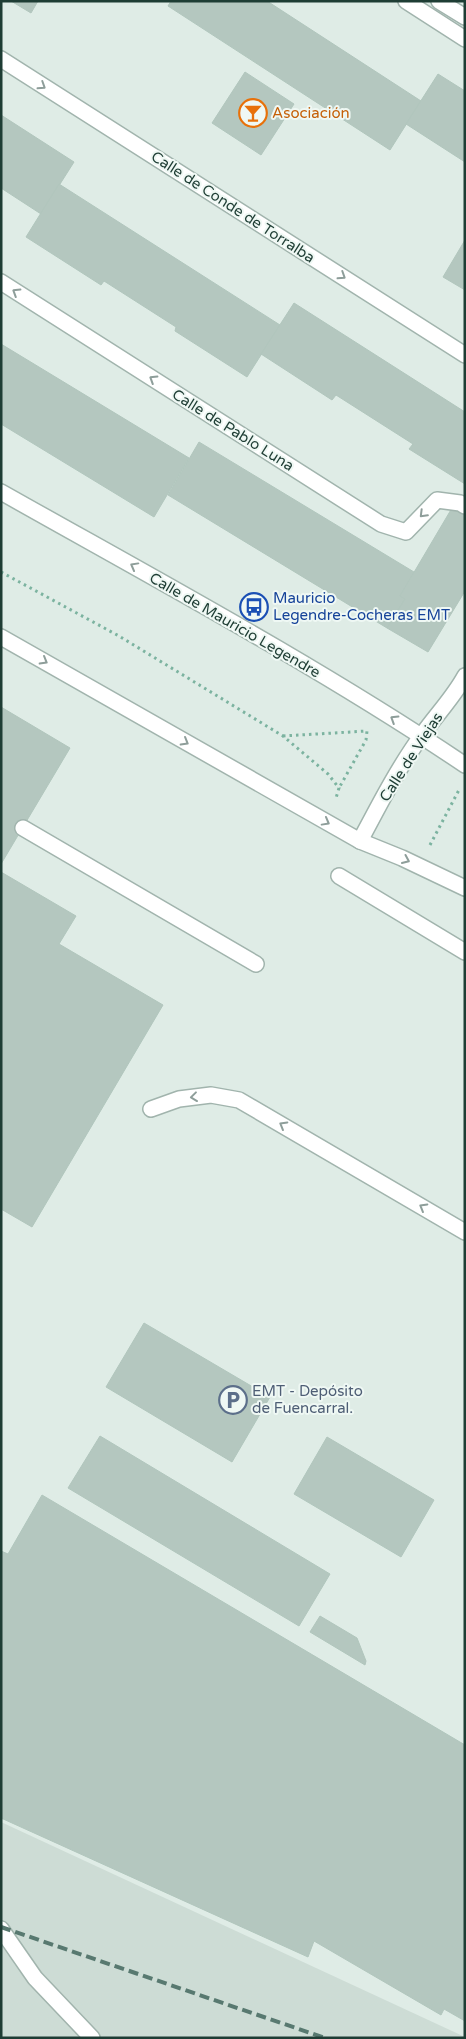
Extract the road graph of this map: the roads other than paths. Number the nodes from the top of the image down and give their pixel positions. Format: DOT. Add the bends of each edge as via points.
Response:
graph roads {
  1 [pos="406,1"];
  2 [pos="439,1"];
  3 [pos="465,17"];
  4 [pos="465,39"];
  5 [pos="1,59"];
  6 [pos="1,282"];
  7 [pos="465,355"];
  8 [pos="1,492"];
  9 [pos="465,506"];
  10 [pos="1,637"];
  11 [pos="465,676"];
  12 [pos="421,736"];
  13 [pos="465,765"];
  14 [pos="23,828"];
  15 [pos="360,841"];
  16 [pos="339,876"];
  17 [pos="465,888"];
  18 [pos="465,952"];
  19 [pos="256,964"];
  20 [pos="151,1109"];
  21 [pos="465,1232"];
  22 [pos="1,1929"];
  23 [pos="92,2038"];
  1 -- 4 [label="street"];
  2 -- 3 [label="street"];
  5 -- 7 [label="street, Calle de Conde de Torralba, one-way"];
  9 -- 6 [label="street, Calle de Pablo Luna, one-way" via="437,500 406,532 381,524"];
  12 -- 8 [label="street, Calle de Mauricio Legendre, one-way" via="241,626"];
  10 -- 15 [label="street, one-way"];
  11 -- 12 [label="street, Calle de Viejas"];
  12 -- 13 [label="street, Calle de Mauricio Legendre"];
  12 -- 15 [label="street, Calle de Viejas"];
  14 -- 19 [label="street"];
  15 -- 17 [label="street, one-way"];
  16 -- 18 [label="street"];
  21 -- 20 [label="street, one-way" via="239,1100 211,1095"];
  22 -- 23 [label="street" via="35,1978"];
}
